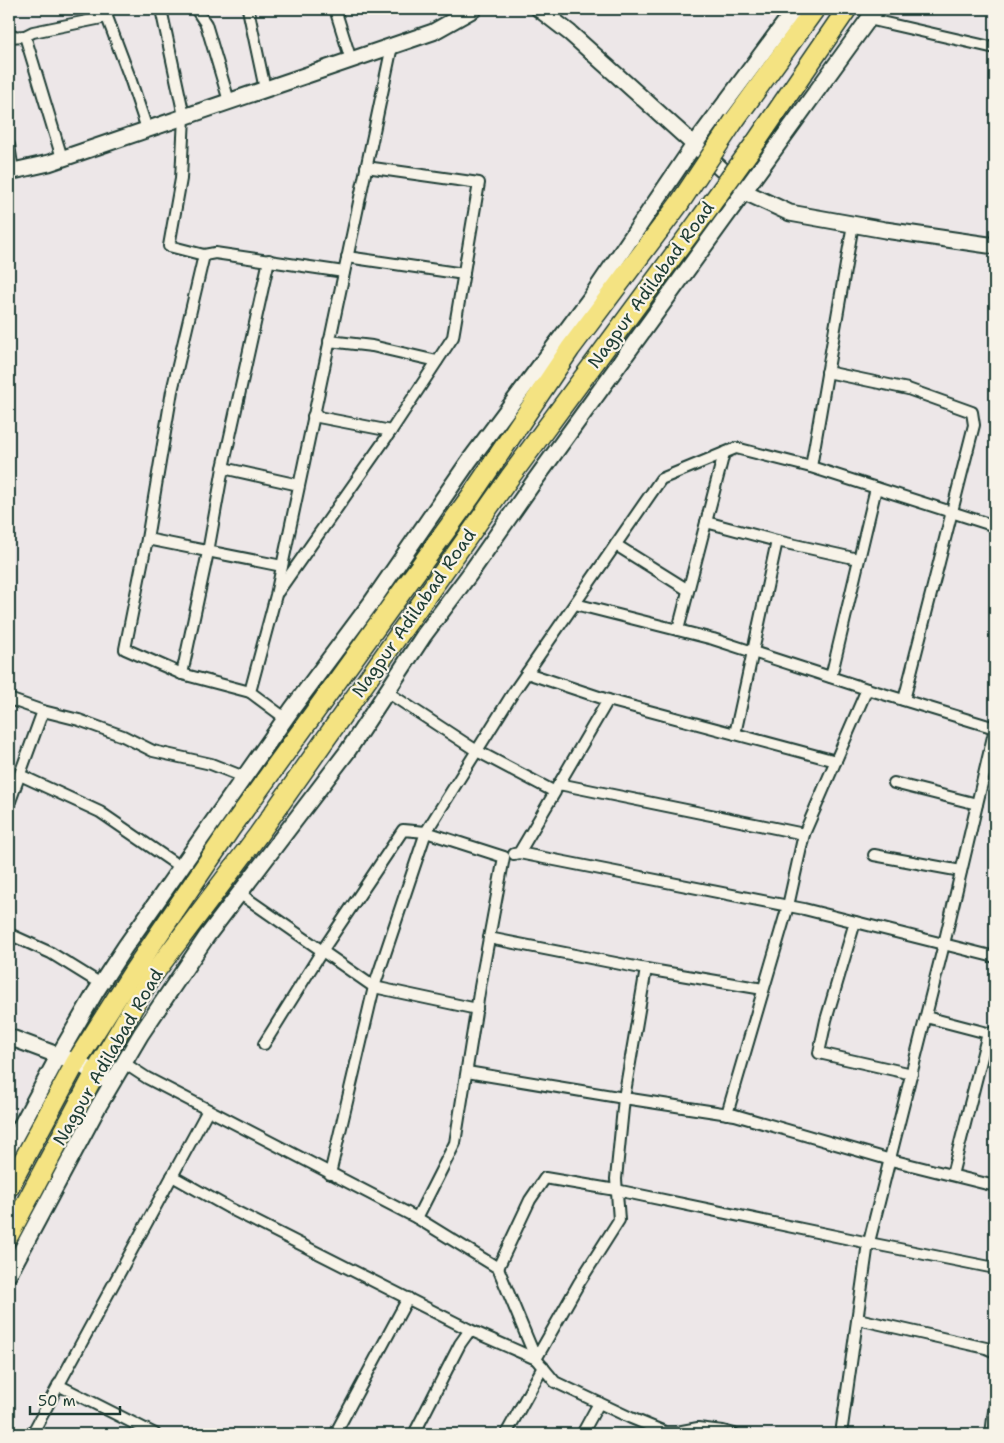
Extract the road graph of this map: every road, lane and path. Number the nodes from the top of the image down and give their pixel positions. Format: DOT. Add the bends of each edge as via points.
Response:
graph roads {
  1 [pos="161,9"];
  2 [pos="196,9"];
  3 [pos="248,9"];
  4 [pos="335,9"];
  5 [pos="474,9"];
  6 [pos="539,9"];
  7 [pos="795,9"];
  8 [pos="815,9"];
  9 [pos="848,9"];
  10 [pos="107,13"];
  11 [pos="872,14"];
  12 [pos="25,36"];
  13 [pos="9,38"];
  14 [pos="392,46"];
  15 [pos="995,48"];
  16 [pos="351,60"];
  17 [pos="265,89"];
  18 [pos="229,101"];
  19 [pos="184,116"];
  20 [pos="147,129"];
  21 [pos="9,145"];
  22 [pos="694,145"];
  23 [pos="62,158"];
  24 [pos="366,167"];
  25 [pos="11,172"];
  26 [pos="744,190"];
  27 [pos="853,224"];
  28 [pos="995,246"];
  29 [pos="204,255"];
  30 [pos="348,257"];
  31 [pos="269,260"];
  32 [pos="344,272"];
  33 [pos="464,274"];
  34 [pos="330,341"];
  35 [pos="437,361"];
  36 [pos="827,372"];
  37 [pos="314,416"];
  38 [pos="391,431"];
  39 [pos="724,453"];
  40 [pos="811,467"];
  41 [pos="223,468"];
  42 [pos="299,484"];
  43 [pos="876,488"];
  44 [pos="952,512"];
  45 [pos="706,522"];
  46 [pos="995,526"];
  47 [pos="147,539"];
  48 [pos="777,541"];
  49 [pos="616,544"];
  50 [pos="208,552"];
  51 [pos="858,559"];
  52 [pos="282,566"];
  53 [pos="688,590"];
  54 [pos="276,595"];
  55 [pos="574,604"];
  56 [pos="678,630"];
  57 [pos="753,652"];
  58 [pos="527,673"];
  59 [pos="182,674"];
  60 [pos="831,677"];
  61 [pos="867,689"];
  62 [pos="250,692"];
  63 [pos="386,692"];
  64 [pos="9,699"];
  65 [pos="608,700"];
  66 [pos="904,700"];
  67 [pos="43,712"];
  68 [pos="286,718"];
  69 [pos="995,728"];
  70 [pos="736,734"];
  71 [pos="477,751"];
  72 [pos="836,761"];
  73 [pos="20,775"];
  74 [pos="244,777"];
  75 [pos="894,783"];
  76 [pos="557,788"];
  77 [pos="9,804"];
  78 [pos="977,804"];
  79 [pos="426,832"];
  80 [pos="804,834"];
  81 [pos="258,835"];
  82 [pos="274,847"];
  83 [pos="519,853"];
  84 [pos="874,855"];
  85 [pos="504,857"];
  86 [pos="180,867"];
  87 [pos="961,871"];
  88 [pos="239,894"];
  89 [pos="788,906"];
  90 [pos="855,922"];
  91 [pos="9,934"];
  92 [pos="489,938"];
  93 [pos="944,944"];
  94 [pos="322,951"];
  95 [pos="995,958"];
  96 [pos="646,970"];
  97 [pos="101,984"];
  98 [pos="374,987"];
  99 [pos="763,989"];
  100 [pos="477,1009"];
  101 [pos="926,1018"];
  102 [pos="992,1034"];
  103 [pos="9,1036"];
  104 [pos="264,1044"];
  105 [pos="67,1058"];
  106 [pos="124,1063"];
  107 [pos="467,1072"];
  108 [pos="96,1073"];
  109 [pos="912,1074"];
  110 [pos="112,1083"];
  111 [pos="624,1098"];
  112 [pos="208,1110"];
  113 [pos="727,1114"];
  114 [pos="9,1148"];
  115 [pos="891,1160"];
  116 [pos="330,1174"];
  117 [pos="952,1175"];
  118 [pos="172,1176"];
  119 [pos="995,1186"];
  120 [pos="9,1187"];
  121 [pos="616,1190"];
  122 [pos="417,1218"];
  123 [pos="9,1235"];
  124 [pos="869,1243"];
  125 [pos="498,1268"];
  126 [pos="995,1268"];
  127 [pos="9,1274"];
  128 [pos="408,1298"];
  129 [pos="858,1319"];
  130 [pos="470,1330"];
  131 [pos="995,1352"];
  132 [pos="539,1363"];
  133 [pos="58,1385"];
  134 [pos="599,1403"];
  135 [pos="995,1403"];
  136 [pos="664,1433"];
  137 [pos="722,1433"];
  138 [pos="32,1434"];
  139 [pos="155,1434"];
  140 [pos="335,1434"];
  141 [pos="414,1434"];
  142 [pos="506,1434"];
  143 [pos="582,1434"];
  144 [pos="734,1434"];
  145 [pos="841,1434"];
  146 [pos="991,1434"];
  1 -- 19 [label="street"];
  2 -- 18 [label="street" via="206,24"];
  3 -- 17 [label="street"];
  4 -- 16 [label="street"];
  5 -- 14 [label="street" via="433,32"];
  6 -- 22 [label="street"];
  7 -- 22 [label="street"];
  8 -- 105 [label="highway, Nagpur Adilabad Road, bridge" via="679,204 570,349 471,496 231,828 133,972"];
  9 -- 81 [label="highway, Nagpur Adilabad Road, bridge" via="699,221 510,477"];
  10 -- 12 [label="street"];
  10 -- 20 [label="street"];
  11 -- 15 [label="street"];
  11 -- 26 [label="street"];
  12 -- 13 [label="street"];
  12 -- 23 [label="street"];
  14 -- 16 [label="street"];
  14 -- 24 [label="street"];
  16 -- 17 [label="street"];
  17 -- 18 [label="street"];
  18 -- 19 [label="street"];
  19 -- 20 [label="street"];
  19 -- 29 [label="street" via="180,179 170,246"];
  20 -- 23 [label="street"];
  21 -- 25 [label="street"];
  22 -- 26 [label="street"];
  22 -- 68 [label="street" via="589,300 469,461 371,603"];
  23 -- 25 [label="street"];
  24 -- 30 [label="street"];
  24 -- 33 [label="street" via="479,183"];
  26 -- 27 [label="street" via="790,213"];
  26 -- 63 [label="street"];
  27 -- 28 [label="street"];
  27 -- 36 [label="street"];
  29 -- 31 [label="street" via="215,253"];
  29 -- 47 [label="street" via="172,391"];
  30 -- 32 [label="street"];
  30 -- 33 [label="street"];
  31 -- 32 [label="street"];
  31 -- 41 [label="street"];
  32 -- 34 [label="street"];
  33 -- 35 [label="street" via="453,337"];
  34 -- 35 [label="street" via="372,346"];
  34 -- 37 [label="street"];
  35 -- 38 [label="street"];
  36 -- 40 [label="street"];
  36 -- 44 [label="street" via="908,390 972,412 974,424"];
  37 -- 38 [label="street"];
  37 -- 42 [label="street"];
  38 -- 54 [label="street"];
  39 -- 40 [label="street" via="736,448"];
  39 -- 45 [label="street"];
  39 -- 49 [label="street" via="661,479"];
  40 -- 43 [label="street"];
  41 -- 42 [label="street"];
  41 -- 50 [label="street"];
  42 -- 52 [label="street"];
  43 -- 44 [label="street"];
  43 -- 51 [label="street"];
  44 -- 46 [label="street"];
  44 -- 66 [label="street"];
  45 -- 48 [label="street"];
  45 -- 53 [label="street"];
  47 -- 50 [label="street"];
  47 -- 59 [label="street" via="125,649"];
  48 -- 51 [label="street"];
  48 -- 57 [label="street"];
  49 -- 53 [label="street"];
  49 -- 55 [label="street"];
  50 -- 52 [label="street"];
  50 -- 59 [label="street"];
  51 -- 60 [label="street"];
  52 -- 54 [label="street"];
  53 -- 56 [label="street"];
  54 -- 62 [label="street"];
  55 -- 56 [label="street"];
  55 -- 58 [label="street"];
  56 -- 57 [label="street"];
  57 -- 60 [label="street"];
  57 -- 70 [label="street"];
  58 -- 65 [label="street"];
  58 -- 71 [label="street"];
  59 -- 62 [label="street"];
  60 -- 61 [label="street"];
  61 -- 66 [label="street"];
  61 -- 72 [label="street"];
  62 -- 68 [label="street"];
  63 -- 71 [label="street"];
  63 -- 82 [label="street" via="347,752"];
  64 -- 67 [label="street"];
  65 -- 70 [label="street"];
  65 -- 76 [label="street"];
  66 -- 69 [label="street"];
  67 -- 73 [label="street"];
  67 -- 74 [label="street" via="88,723 153,751 211,764"];
  68 -- 74 [label="street"];
  69 -- 78 [label="street"];
  70 -- 72 [label="street"];
  71 -- 76 [label="street"];
  71 -- 79 [label="street"];
  72 -- 80 [label="street"];
  73 -- 77 [label="street"];
  73 -- 86 [label="street" via="100,812"];
  74 -- 86 [label="street"];
  75 -- 78 [label="street"];
  76 -- 80 [label="street"];
  76 -- 83 [label="street"];
  78 -- 87 [label="street"];
  79 -- 85 [label="street"];
  79 -- 94 [label="street" via="403,830"];
  79 -- 98 [label="street"];
  80 -- 89 [label="street"];
  81 -- 82 [label="street"];
  81 -- 108 [label="highway, Nagpur Adilabad Road" via="149,980"];
  82 -- 88 [label="street"];
  83 -- 85 [label="street"];
  83 -- 89 [label="street"];
  84 -- 87 [label="street"];
  85 -- 92 [label="street"];
  86 -- 97 [label="street"];
  87 -- 93 [label="street"];
  88 -- 94 [label="street"];
  88 -- 106 [label="street" via="207,936"];
  89 -- 90 [label="street"];
  89 -- 99 [label="street"];
  90 -- 93 [label="street"];
  90 -- 109 [label="street" via="819,1053"];
  91 -- 97 [label="street" via="52,953"];
  92 -- 96 [label="street"];
  92 -- 100 [label="street"];
  93 -- 95 [label="street"];
  93 -- 101 [label="street"];
  94 -- 98 [label="street"];
  94 -- 104 [label="street"];
  96 -- 99 [label="street"];
  96 -- 111 [label="street"];
  97 -- 105 [label="street"];
  98 -- 100 [label="street"];
  98 -- 116 [label="street"];
  99 -- 113 [label="street"];
  100 -- 107 [label="street"];
  101 -- 102 [label="street"];
  101 -- 109 [label="street"];
  102 -- 117 [label="street"];
  103 -- 105 [label="street"];
  105 -- 108 [label="street"];
  105 -- 114 [label="street"];
  105 -- 120 [label="highway, Nagpur Adilabad Road"];
  106 -- 110 [label="street"];
  106 -- 112 [label="street"];
  107 -- 111 [label="street"];
  107 -- 122 [label="street" via="456,1142"];
  108 -- 110 [label="street"];
  108 -- 123 [label="highway, Nagpur Adilabad Road"];
  109 -- 115 [label="street"];
  110 -- 127 [label="street"];
  111 -- 113 [label="street"];
  111 -- 121 [label="street"];
  112 -- 116 [label="street"];
  112 -- 118 [label="street"];
  113 -- 115 [label="street"];
  115 -- 117 [label="street"];
  115 -- 124 [label="street"];
  116 -- 122 [label="street"];
  117 -- 119 [label="street"];
  118 -- 128 [label="street"];
  118 -- 133 [label="street"];
  121 -- 124 [label="street"];
  121 -- 125 [label="street" via="545,1178 530,1200"];
  121 -- 132 [label="street" via="619,1220 579,1283"];
  122 -- 125 [label="street"];
  124 -- 126 [label="street"];
  124 -- 129 [label="street"];
  125 -- 132 [label="street"];
  128 -- 130 [label="street"];
  128 -- 140 [label="street"];
  129 -- 131 [label="street"];
  129 -- 145 [label="street"];
  130 -- 132 [label="street"];
  130 -- 141 [label="street"];
  132 -- 134 [label="street" via="555,1382"];
  132 -- 142 [label="street"];
  133 -- 138 [label="street"];
  133 -- 139 [label="street"];
  134 -- 136 [label="street"];
  134 -- 143 [label="street"];
  135 -- 146 [label="street"];
  136 -- 137 [label="street" via="698,1428"];
  137 -- 144 [label="street"];
}
